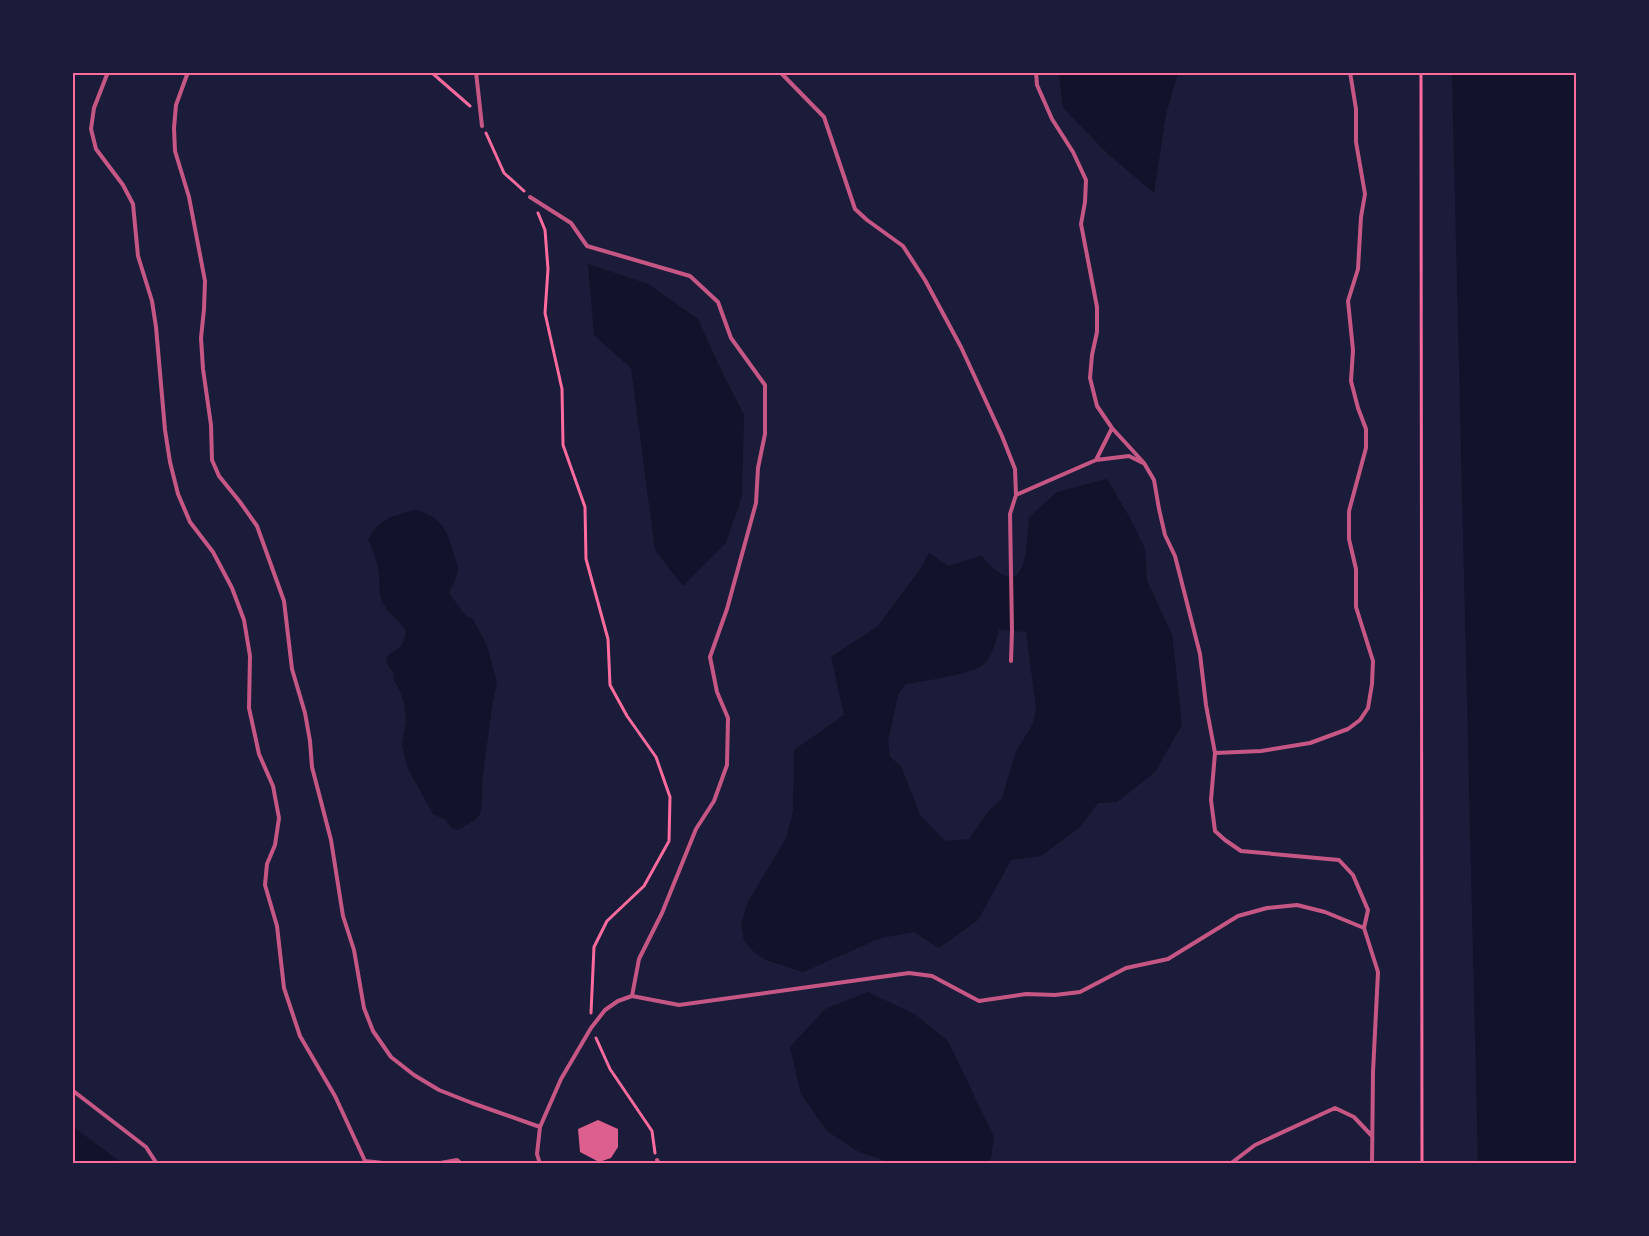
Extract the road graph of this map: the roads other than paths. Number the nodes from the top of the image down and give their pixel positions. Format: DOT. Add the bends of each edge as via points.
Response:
graph roads {
  1 [pos="108,72"];
  2 [pos="188,72"];
  3 [pos="476,72"];
  4 [pos="780,72"];
  5 [pos="1036,72"];
  6 [pos="1350,72"];
  7 [pos="482,126"];
  8 [pos="530,197"];
  9 [pos="1112,428"];
  10 [pos="1096,460"];
  11 [pos="1144,463"];
  12 [pos="1016,495"];
  13 [pos="1011,660"];
  14 [pos="1215,753"];
  15 [pos="1364,928"];
  16 [pos="632,996"];
  17 [pos="72,1090"];
  18 [pos="540,1127"];
  19 [pos="1372,1136"];
  20 [pos="363,1162"];
  21 [pos="157,1164"];
  22 [pos="392,1164"];
  23 [pos="435,1164"];
  24 [pos="462,1164"];
  25 [pos="540,1164"];
  26 [pos="1230,1164"];
  27 [pos="1372,1164"];
  1 -- 20 [label="lane" via="94,108 91,129 96,149 133,204 138,256 152,301 156,327 170,462 178,494 190,522 213,552 244,620 250,656 249,708 259,754 273,786 279,818 265,885 277,926 284,988 300,1036 335,1096"];
  2 -- 18 [label="lane" via="176,105 174,151 189,197 205,281 201,338 212,460 219,476 257,526 284,601 292,669 305,712 312,766 331,840 343,916 354,950 364,1008 373,1031 391,1057 414,1076 447,1093"];
  3 -- 7 [label="lane"];
  4 -- 12 [label="lane" via="824,117 855,209 903,246 926,280 1002,436 1015,469"];
  5 -- 9 [label="lane" via="1037,85 1052,119 1086,180 1082,224 1097,315 1090,378 1097,406"];
  6 -- 14 [label="lane" via="1356,109 1356,142 1365,194 1358,269 1348,302 1353,350 1351,382 1366,429 1366,448 1349,511 1349,538 1356,569 1356,607 1373,661 1368,708 1348,729 1310,743 1261,751"];
  8 -- 16 [label="lane" via="571,223 587,246 690,276 718,302 731,338 765,385 765,434 758,468 756,503 710,657 716,692 728,718 727,765 714,801 696,829 662,913 638,959"];
  9 -- 10 [label="lane"];
  9 -- 11 [label="lane"];
  10 -- 11 [label="lane" via="1129,456"];
  10 -- 12 [label="lane"];
  11 -- 14 [label="lane" via="1154,480 1165,535 1175,556 1200,654"];
  12 -- 13 [label="lane" via="1010,514"];
  14 -- 15 [label="lane" via="1211,800 1215,831 1241,851 1339,860 1353,875 1368,910"];
  15 -- 16 [label="lane" via="1297,905 1267,908 1238,916 1168,959 1126,968 1080,992 1055,995 1026,994 979,1001 932,976 909,973 679,1004"];
  15 -- 19 [label="lane" via="1378,972"];
  16 -- 18 [label="lane" via="605,1010 591,1028 561,1079"];
  17 -- 21 [label="lane" via="146,1147"];
  18 -- 25 [label="lane"];
  19 -- 26 [label="lane" via="1354,1117 1334,1108 1255,1145"];
  19 -- 27 [label="lane"];
  20 -- 22 [label="lane"];
  23 -- 24 [label="lane" via="457,1160"];
}
